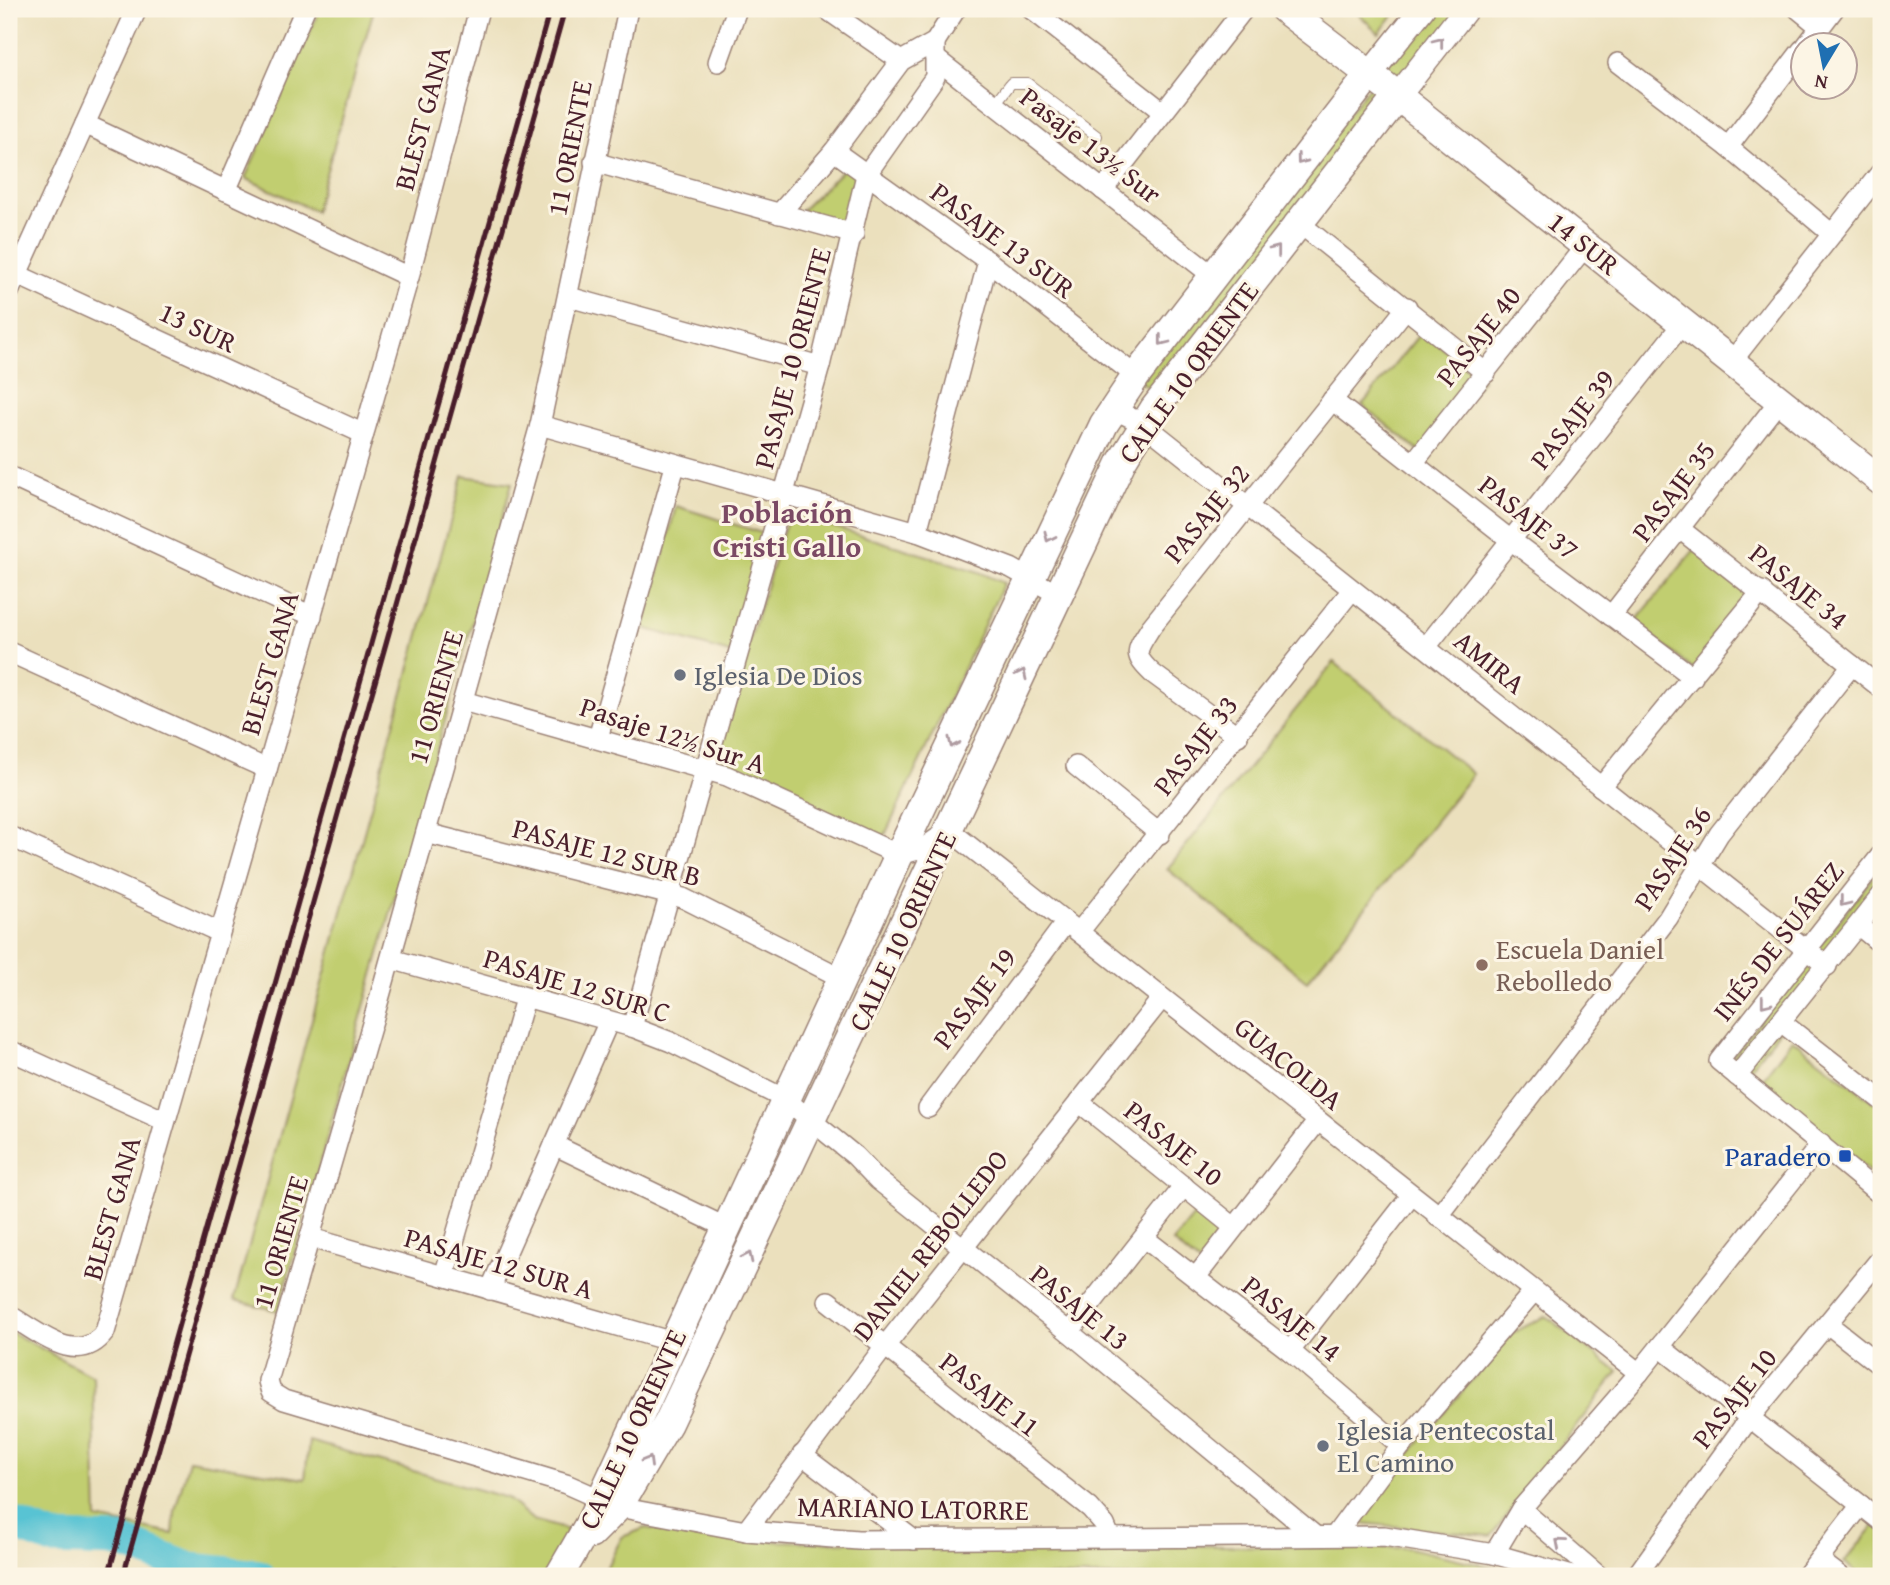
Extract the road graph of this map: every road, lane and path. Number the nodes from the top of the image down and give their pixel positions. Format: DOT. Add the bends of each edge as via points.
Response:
graph roads {
  1 [pos="138,9"];
  2 [pos="306,9"];
  3 [pos="479,9"];
  4 [pos="628,9"];
  5 [pos="737,9"];
  6 [pos="826,9"];
  7 [pos="956,9"];
  8 [pos="1031,9"];
  9 [pos="1244,9"];
  10 [pos="1283,9"];
  11 [pos="1422,9"];
  12 [pos="1466,9"];
  13 [pos="1798,9"];
  14 [pos="1834,9"];
  15 [pos="1820,27"];
  16 [pos="1816,32"];
  17 [pos="935,50"];
  18 [pos="901,61"];
  19 [pos="719,62"];
  20 [pos="1618,63"];
  21 [pos="1788,68"];
  22 [pos="1370,74"];
  23 [pos="1398,96"];
  24 [pos="995,104"];
  25 [pos="1163,112"];
  26 [pos="85,124"];
  27 [pos="1097,136"];
  28 [pos="1728,147"];
  29 [pos="834,151"];
  30 [pos="594,162"];
  31 [pos="1881,172"];
  32 [pos="866,174"];
  33 [pos="1103,190"];
  34 [pos="226,191"];
  35 [pos="779,214"];
  36 [pos="1298,222"];
  37 [pos="854,234"];
  38 [pos="1832,234"];
  39 [pos="1586,245"];
  40 [pos="988,261"];
  41 [pos="1213,276"];
  42 [pos="409,277"];
  43 [pos="11,279"];
  44 [pos="569,297"];
  45 [pos="1407,307"];
  46 [pos="1683,323"];
  47 [pos="1732,361"];
  48 [pos="820,366"];
  49 [pos="1486,373"];
  50 [pos="1136,376"];
  51 [pos="1332,400"];
  52 [pos="1779,401"];
  53 [pos="1113,409"];
  54 [pos="1144,424"];
  55 [pos="540,425"];
  56 [pos="364,435"];
  57 [pos="1414,462"];
  58 [pos="675,466"];
  59 [pos="9,476"];
  60 [pos="1881,481"];
  61 [pos="785,495"];
  62 [pos="1247,508"];
  63 [pos="1681,529"];
  64 [pos="917,532"];
  65 [pos="1512,541"];
  66 [pos="1029,579"];
  67 [pos="1352,590"];
  68 [pos="1762,591"];
  69 [pos="1059,595"];
  70 [pos="312,616"];
  71 [pos="1611,616"];
  72 [pos="1426,647"];
  73 [pos="9,652"];
  74 [pos="1852,665"];
  75 [pos="1693,677"];
  76 [pos="1881,688"];
  77 [pos="463,701"];
  78 [pos="1238,736"];
  79 [pos="598,738"];
  80 [pos="1076,766"];
  81 [pos="705,768"];
  82 [pos="267,769"];
  83 [pos="1601,787"];
  84 [pos="949,830"];
  85 [pos="426,833"];
  86 [pos="1160,834"];
  87 [pos="9,836"];
  88 [pos="899,855"];
  89 [pos="1881,855"];
  90 [pos="1699,866"];
  91 [pos="668,894"];
  92 [pos="1881,896"];
  93 [pos="1859,926"];
  94 [pos="1073,927"];
  95 [pos="219,932"];
  96 [pos="1881,944"];
  97 [pos="1807,949"];
  98 [pos="391,959"];
  99 [pos="1827,966"];
  100 [pos="842,978"];
  101 [pos="1163,998"];
  102 [pos="525,999"];
  103 [pos="609,1021"];
  104 [pos="1781,1022"];
  105 [pos="632,1027"];
  106 [pos="9,1050"];
  107 [pos="1737,1076"];
  108 [pos="785,1099"];
  109 [pos="1881,1100"];
  110 [pos="1079,1102"];
  111 [pos="928,1108"];
  112 [pos="165,1121"];
  113 [pos="1317,1122"];
  114 [pos="812,1123"];
  115 [pos="1821,1144"];
  116 [pos="554,1145"];
  117 [pos="1184,1186"];
  118 [pos="1881,1195"];
  119 [pos="1411,1196"];
  120 [pos="1438,1217"];
  121 [pos="725,1227"];
  122 [pos="1234,1227"];
  123 [pos="311,1238"];
  124 [pos="1144,1238"];
  125 [pos="962,1249"];
  126 [pos="1881,1258"];
  127 [pos="444,1276"];
  128 [pos="1196,1277"];
  129 [pos="490,1290"];
  130 [pos="1534,1291"];
  131 [pos="828,1301"];
  132 [pos="9,1315"];
  133 [pos="1829,1325"];
  134 [pos="1069,1332"];
  135 [pos="673,1342"];
  136 [pos="885,1346"];
  137 [pos="1660,1347"];
  138 [pos="1290,1351"];
  139 [pos="1881,1366"];
  140 [pos="1639,1373"];
  141 [pos="271,1392"];
  142 [pos="1748,1420"];
  143 [pos="1401,1446"];
  144 [pos="803,1455"];
  145 [pos="609,1503"];
  146 [pos="1861,1505"];
  147 [pos="1521,1509"];
  148 [pos="1881,1521"];
  149 [pos="746,1531"];
  150 [pos="1313,1534"];
  151 [pos="1336,1534"];
  152 [pos="1110,1537"];
  153 [pos="914,1540"];
  154 [pos="1494,1554"];
  155 [pos="1819,1560"];
  156 [pos="559,1576"];
  157 [pos="1572,1576"];
  158 [pos="1599,1576"];
  159 [pos="1636,1576"];
  160 [pos="1806,1576"];
  161 [pos="1840,1576"];
  1 -- 26 [label="street"];
  2 -- 34 [label="street"];
  3 -- 42 [label="street, BLEST GANA"];
  4 -- 30 [label="street, 11 ORIENTE"];
  5 -- 19 [label="street"];
  6 -- 18 [label="street"];
  7 -- 17 [label="street, PASAJE 10 ORIENTE"];
  8 -- 25 [label="street"];
  9 -- 25 [label="street"];
  10 -- 22 [label="main road, 14 SUR"];
  11 -- 22 [label="street, CALLE 10 ORIENTE"];
  23 -- 12 [label="street, CALLE 10 ORIENTE, one-way"];
  13 -- 15 [label="street"];
  14 -- 15 [label="street"];
  15 -- 16 [label="street"];
  17 -- 18 [label="street, PASAJE 10 ORIENTE"];
  17 -- 24 [label="street, Pasaje 13½ Sur"];
  17 -- 32 [label="street, PASAJE 10 ORIENTE" via="935,77"];
  18 -- 29 [label="street, PASAJE 10 ORIENTE"];
  20 -- 28 [label="street"];
  21 -- 28 [label="street"];
  22 -- 23 [label="main road, 14 SUR"];
  22 -- 41 [label="main road, CALLE 10 ORIENTE, one-way"];
  23 -- 36 [label="main road, CALLE 10 ORIENTE"];
  23 -- 39 [label="main road, 14 SUR"];
  24 -- 27 [label="lane" via="1011,83 1027,83"];
  24 -- 33 [label="street, Pasaje 13½ Sur"];
  25 -- 33 [label="street"];
  26 -- 34 [label="street"];
  26 -- 43 [label="street"];
  28 -- 38 [label="street"];
  29 -- 32 [label="street, PASAJE 13 SUR"];
  29 -- 35 [label="street, PASAJE 10 ORIENTE"];
  30 -- 35 [label="street"];
  30 -- 44 [label="street, 11 ORIENTE"];
  31 -- 38 [label="street"];
  32 -- 37 [label="street, PASAJE 10 ORIENTE"];
  32 -- 40 [label="street, PASAJE 13 SUR"];
  33 -- 41 [label="street, Pasaje 13½ Sur"];
  34 -- 42 [label="street"];
  35 -- 37 [label="street"];
  36 -- 45 [label="street"];
  54 -- 36 [label="main road, CALLE 10 ORIENTE, one-way"];
  37 -- 48 [label="street, PASAJE 10 ORIENTE"];
  38 -- 47 [label="street"];
  39 -- 46 [label="main road, 14 SUR"];
  39 -- 49 [label="street, PASAJE 40"];
  40 -- 50 [label="street, PASAJE 13 SUR"];
  40 -- 64 [label="street"];
  41 -- 50 [label="main road, CALLE 10 ORIENTE, one-way"];
  42 -- 56 [label="street, BLEST GANA"];
  43 -- 56 [label="street, 13 SUR"];
  44 -- 48 [label="street"];
  44 -- 55 [label="street, 11 ORIENTE"];
  45 -- 49 [label="street"];
  45 -- 51 [label="street, PASAJE 32"];
  46 -- 47 [label="main road, 14 SUR"];
  46 -- 65 [label="street, PASAJE 39"];
  47 -- 52 [label="main road, 14 SUR"];
  48 -- 61 [label="street, PASAJE 10 ORIENTE"];
  49 -- 57 [label="street, PASAJE 40"];
  50 -- 53 [label="main road, CALLE 10 ORIENTE"];
  51 -- 57 [label="street, PASAJE 37"];
  51 -- 62 [label="street, PASAJE 32"];
  52 -- 60 [label="main road, 14 SUR"];
  52 -- 63 [label="street, PASAJE 35"];
  53 -- 54 [label="street, AMIRA"];
  53 -- 66 [label="main road, CALLE 10 ORIENTE, one-way"];
  54 -- 62 [label="street, AMIRA"];
  54 -- 69 [label="main road, CALLE 10 ORIENTE"];
  55 -- 58 [label="street"];
  55 -- 77 [label="street, 11 ORIENTE"];
  56 -- 70 [label="street, BLEST GANA"];
  57 -- 65 [label="street, PASAJE 37"];
  58 -- 61 [label="street"];
  58 -- 79 [label="street"];
  59 -- 70 [label="street"];
  61 -- 64 [label="street"];
  61 -- 81 [label="street, PASAJE 10 ORIENTE"];
  62 -- 67 [label="street, AMIRA"];
  62 -- 78 [label="street, PASAJE 32" via="1151,627 1137,655 1164,684"];
  63 -- 68 [label="street, PASAJE 34"];
  63 -- 71 [label="street, PASAJE 35"];
  64 -- 66 [label="street" via="977,553"];
  65 -- 71 [label="street, PASAJE 37"];
  65 -- 72 [label="street, PASAJE 39"];
  66 -- 69 [label="street"];
  66 -- 88 [label="main road, CALLE 10 ORIENTE, one-way"];
  67 -- 72 [label="street, AMIRA"];
  67 -- 78 [label="street, PASAJE 33"];
  68 -- 74 [label="street, PASAJE 34"];
  68 -- 75 [label="street"];
  84 -- 69 [label="main road, CALLE 10 ORIENTE, one-way"];
  70 -- 82 [label="street, BLEST GANA"];
  71 -- 75 [label="street, PASAJE 37"];
  72 -- 83 [label="street, AMIRA"];
  73 -- 82 [label="street"];
  74 -- 76 [label="street, PASAJE 34"];
  74 -- 90 [label="street, PASAJE 36"];
  75 -- 83 [label="street"];
  77 -- 79 [label="street, Pasaje 12½ Sur A"];
  77 -- 85 [label="street, 11 ORIENTE"];
  78 -- 86 [label="street, PASAJE 33"];
  79 -- 81 [label="street, Pasaje 12½ Sur A"];
  80 -- 86 [label="street"];
  81 -- 88 [label="street, Pasaje 12½ Sur A"];
  81 -- 91 [label="street, PASAJE 10 ORIENTE"];
  82 -- 95 [label="street, BLEST GANA"];
  83 -- 90 [label="street, AMIRA"];
  84 -- 88 [label="street" via="922,849"];
  84 -- 94 [label="street, GUACOLDA"];
  84 -- 114 [label="main road, CALLE 10 ORIENTE"];
  85 -- 91 [label="street, PASAJE 12 SUR B"];
  85 -- 98 [label="street, 11 ORIENTE"];
  86 -- 94 [label="street, PASAJE 33"];
  87 -- 95 [label="street"];
  88 -- 100 [label="main road, CALLE 10 ORIENTE"];
  89 -- 97 [label="street, INÉS DE SUÁREZ, one-way"];
  90 -- 97 [label="street, AMIRA"];
  90 -- 120 [label="street, PASAJE 36" via="1668,918"];
  91 -- 100 [label="street, PASAJE 12 SUR B" via="697,904"];
  91 -- 105 [label="street, PASAJE 10 ORIENTE"];
  92 -- 93 [label="street, INÉS DE SUÁREZ"];
  93 -- 96 [label="street"];
  93 -- 99 [label="street, INÉS DE SUÁREZ"];
  94 -- 101 [label="street, GUACOLDA"];
  94 -- 111 [label="street, PASAJE 19"];
  95 -- 112 [label="street, BLEST GANA"];
  97 -- 99 [label="street, AMIRA"];
  97 -- 107 [label="street, INÉS DE SUÁREZ, one-way" via="1718,1061"];
  98 -- 102 [label="street, PASAJE 12 SUR C"];
  98 -- 123 [label="street, 11 ORIENTE"];
  99 -- 104 [label="street, INÉS DE SUÁREZ"];
  100 -- 108 [label="main road, CALLE 10 ORIENTE"];
  101 -- 110 [label="street, DANIEL REBOLLEDO"];
  101 -- 113 [label="street, GUACOLDA"];
  102 -- 103 [label="street, PASAJE 12 SUR C"];
  102 -- 127 [label="street"];
  103 -- 105 [label="street, PASAJE 12 SUR C"];
  103 -- 116 [label="street"];
  104 -- 107 [label="street, INÉS DE SUÁREZ"];
  104 -- 109 [label="street"];
  105 -- 108 [label="street, PASAJE 12 SUR C"];
  106 -- 112 [label="street"];
  107 -- 115 [label="street"];
  108 -- 114 [label="street, PASAJE 12 SUR C"];
  108 -- 121 [label="main road, CALLE 10 ORIENTE"];
  110 -- 117 [label="street, PASAJE 10"];
  110 -- 125 [label="street, DANIEL REBOLLEDO"];
  112 -- 132 [label="street, BLEST GANA" via="105,1332 97,1343 80,1349 53,1340"];
  113 -- 119 [label="street, GUACOLDA"];
  113 -- 122 [label="street"];
  114 -- 125 [label="street, PASAJE 13"];
  145 -- 114 [label="main road, CALLE 10 ORIENTE, one-way" via="657,1445"];
  115 -- 118 [label="street"];
  115 -- 137 [label="street"];
  116 -- 121 [label="street"];
  116 -- 129 [label="street"];
  117 -- 122 [label="street, PASAJE 10"];
  117 -- 124 [label="street"];
  119 -- 120 [label="street, GUACOLDA"];
  119 -- 138 [label="street"];
  120 -- 130 [label="street, GUACOLDA"];
  121 -- 135 [label="main road, CALLE 10 ORIENTE"];
  122 -- 128 [label="street"];
  123 -- 127 [label="street, PASAJE 12 SUR A"];
  123 -- 141 [label="street, 11 ORIENTE" via="268,1381"];
  124 -- 128 [label="street, PASAJE 14"];
  124 -- 134 [label="street"];
  125 -- 134 [label="street, PASAJE 13"];
  125 -- 136 [label="street, DANIEL REBOLLEDO"];
  126 -- 133 [label="street, PASAJE 10"];
  127 -- 129 [label="street, PASAJE 12 SUR A"];
  128 -- 138 [label="street, PASAJE 14"];
  129 -- 135 [label="street, PASAJE 12 SUR A"];
  130 -- 140 [label="street, GUACOLDA"];
  130 -- 143 [label="street"];
  131 -- 136 [label="street, PASAJE 11"];
  133 -- 139 [label="street"];
  133 -- 142 [label="street, PASAJE 10"];
  134 -- 150 [label="street, PASAJE 13"];
  135 -- 145 [label="main road, CALLE 10 ORIENTE"];
  136 -- 144 [label="street, DANIEL REBOLLEDO"];
  136 -- 152 [label="street, PASAJE 11" via="1090,1508"];
  137 -- 140 [label="street"];
  137 -- 142 [label="street"];
  138 -- 143 [label="street, PASAJE 14"];
  140 -- 147 [label="street"];
  141 -- 145 [label="street, MARIANO LATORRE" via="566,1484"];
  142 -- 146 [label="street"];
  142 -- 159 [label="street, PASAJE 10"];
  143 -- 151 [label="street"];
  144 -- 149 [label="street, DANIEL REBOLLEDO"];
  144 -- 153 [label="street"];
  145 -- 149 [label="street, MARIANO LATORRE"];
  145 -- 156 [label="main road, CALLE 10 ORIENTE"];
  146 -- 148 [label="street"];
  146 -- 155 [label="street"];
  147 -- 154 [label="street"];
  158 -- 147 [label="street, one-way"];
  149 -- 153 [label="street, MARIANO LATORRE"];
  150 -- 151 [label="street, MARIANO LATORRE"];
  150 -- 152 [label="street, MARIANO LATORRE"];
  151 -- 154 [label="street, MARIANO LATORRE" via="1414,1539"];
  152 -- 153 [label="street, MARIANO LATORRE"];
  154 -- 157 [label="street, MARIANO LATORRE"];
  155 -- 160 [label="street"];
  155 -- 161 [label="street"];
}
